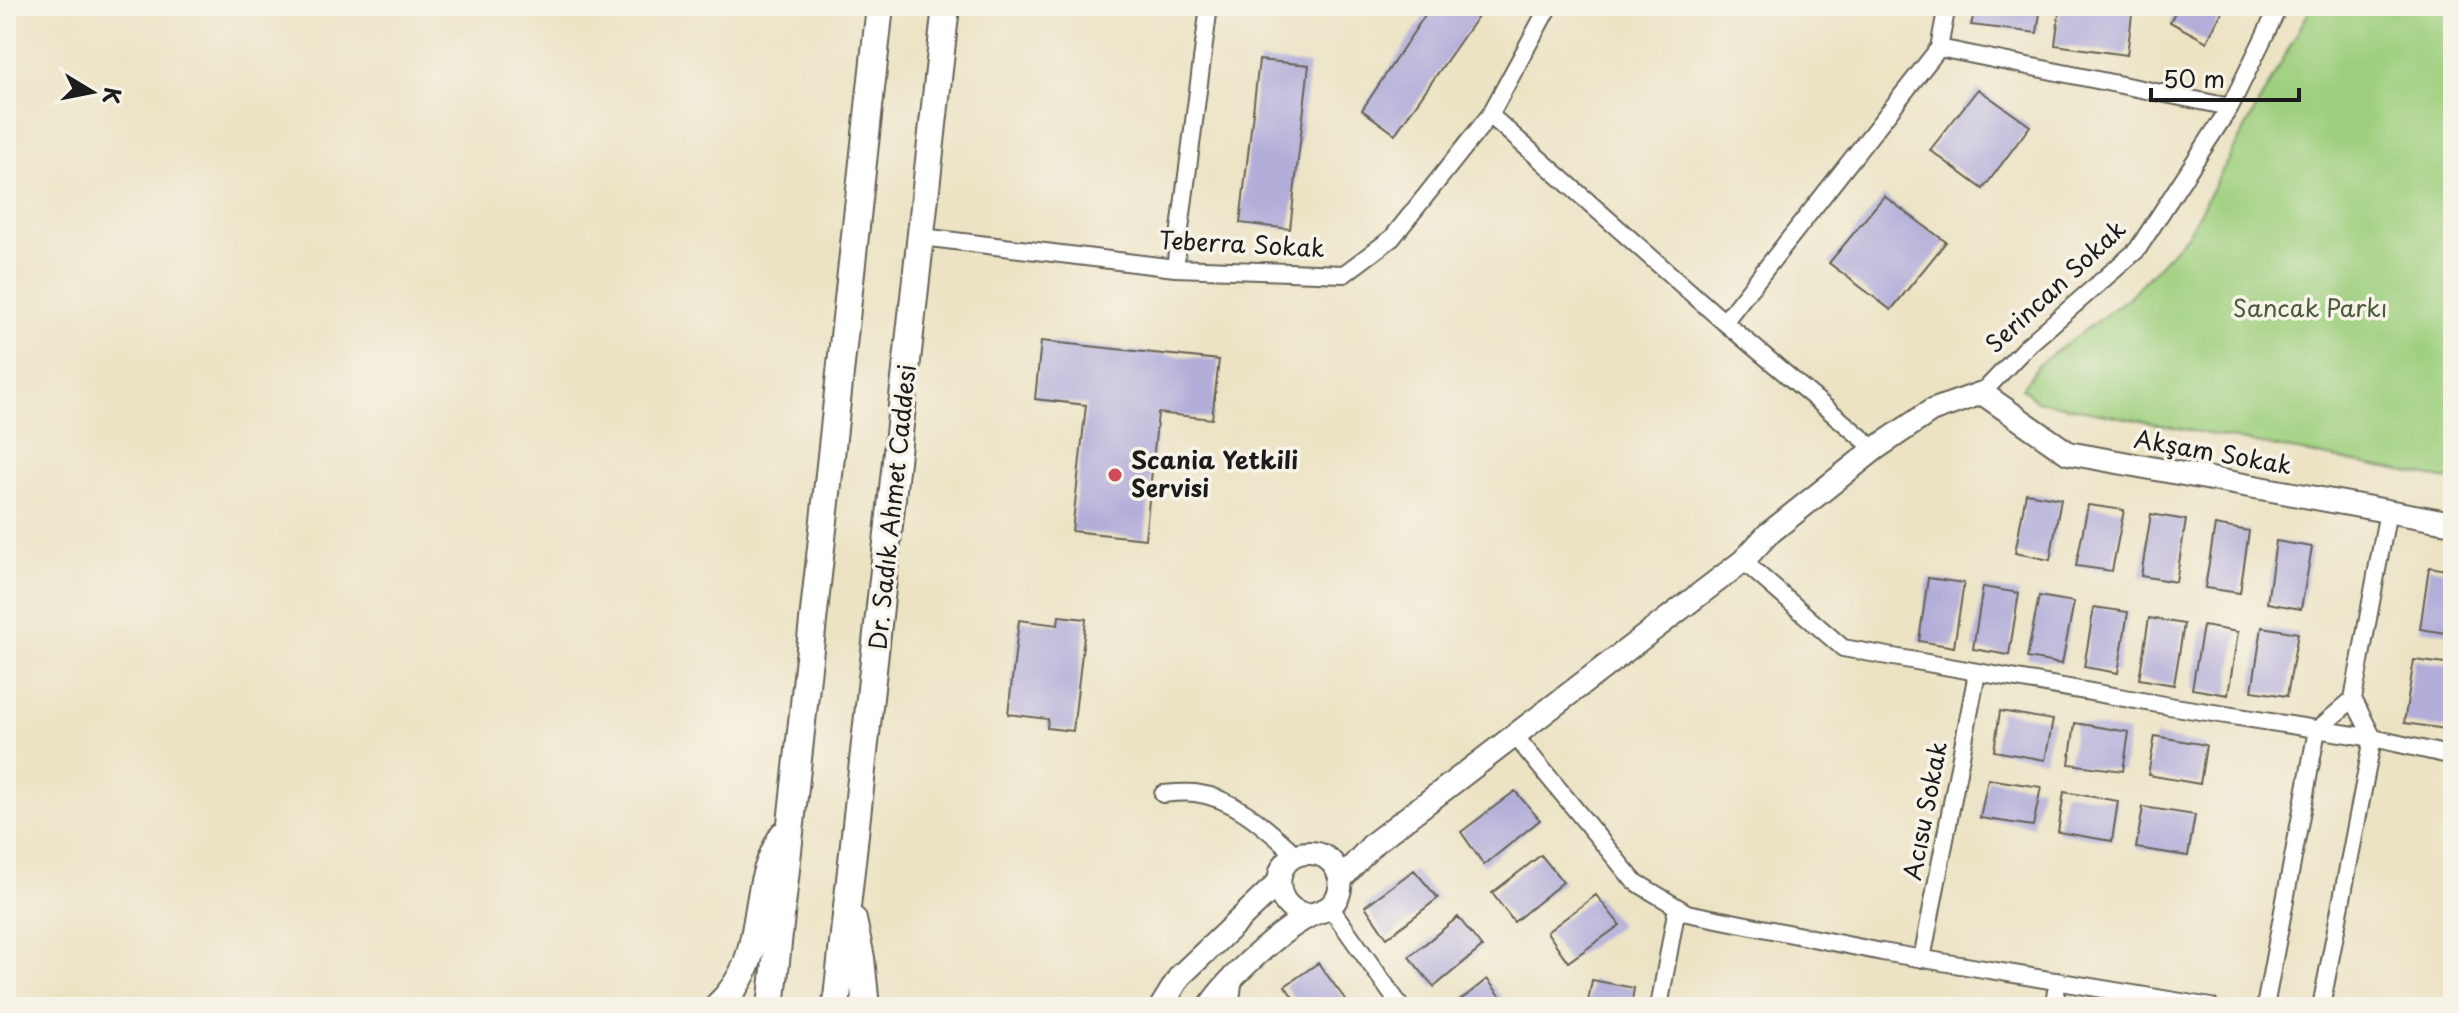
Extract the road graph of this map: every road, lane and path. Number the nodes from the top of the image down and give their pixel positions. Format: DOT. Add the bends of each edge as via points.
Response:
graph roads {
  1 [pos="880,6"];
  2 [pos="946,6"];
  3 [pos="1209,6"];
  4 [pos="1549,6"];
  5 [pos="1947,6"];
  6 [pos="2279,6"];
  7 [pos="1939,48"];
  8 [pos="2230,107"];
  9 [pos="1490,115"];
  10 [pos="922,237"];
  11 [pos="1175,268"];
  12 [pos="1724,322"];
  13 [pos="1982,393"];
  14 [pos="1875,449"];
  15 [pos="2388,511"];
  16 [pos="2453,523"];
  17 [pos="1743,561"];
  18 [pos="1977,673"];
  19 [pos="2353,699"];
  20 [pos="2317,730"];
  21 [pos="1515,736"];
  22 [pos="2373,738"];
  23 [pos="2453,756"];
  24 [pos="1163,794"];
  25 [pos="793,818"];
  26 [pos="1374,843"];
  27 [pos="1296,855"];
  28 [pos="1327,857"];
  29 [pos="1341,879"];
  30 [pos="1279,882"];
  31 [pos="848,905"];
  32 [pos="1677,907"];
  33 [pos="1320,911"];
  34 [pos="1922,959"];
  35 [pos="1234,977"];
  36 [pos="2058,981"];
  37 [pos="717,1007"];
  38 [pos="771,1007"];
  39 [pos="836,1007"];
  40 [pos="866,1007"];
  41 [pos="1161,1007"];
  42 [pos="1209,1007"];
  43 [pos="1230,1007"];
  44 [pos="1401,1007"];
  45 [pos="1659,1007"];
  46 [pos="2053,1007"];
  47 [pos="2211,1007"];
  48 [pos="2265,1007"];
  49 [pos="2321,1007"];
  1 -- 25 [label="main road"];
  2 -- 10 [label="main road, Dr. Sadık Ahmet Caddesi"];
  3 -- 11 [label="street"];
  4 -- 9 [label="street, Teberra Sokak"];
  5 -- 7 [label="street"];
  6 -- 8 [label="street, Serincan Sokak"];
  7 -- 8 [label="street"];
  7 -- 12 [label="street"];
  8 -- 13 [label="street, Serincan Sokak" via="2137,250 2027,346"];
  9 -- 11 [label="street, Teberra Sokak" via="1392,238 1344,274"];
  9 -- 12 [label="street"];
  10 -- 11 [label="street, Teberra Sokak"];
  10 -- 31 [label="main road, Dr. Sadık Ahmet Caddesi"];
  12 -- 14 [label="street"];
  13 -- 14 [label="street" via="1931,411"];
  13 -- 15 [label="street, Akşam Sokak" via="2068,453"];
  14 -- 17 [label="street" via="1768,534"];
  15 -- 16 [label="street, Akşam Sokak"];
  15 -- 19 [label="street"];
  17 -- 18 [label="street" via="1843,648"];
  17 -- 21 [label="street"];
  18 -- 20 [label="street"];
  18 -- 34 [label="street, Acısu Sokak"];
  19 -- 20 [label="street"];
  19 -- 22 [label="street"];
  20 -- 22 [label="street"];
  20 -- 48 [label="street"];
  21 -- 26 [label="street"];
  21 -- 32 [label="street" via="1634,881"];
  22 -- 23 [label="street"];
  22 -- 49 [label="street"];
  24 -- 27 [label="street" via="1219,799 1258,821"];
  25 -- 37 [label="main road" via="765,877 746,970"];
  25 -- 38 [label="main road"];
  26 -- 28 [label="street"];
  26 -- 29 [label="street"];
  27 -- 28 [label="street"];
  27 -- 30 [label="street" via="1281,871"];
  28 -- 29 [label="street"];
  29 -- 33 [label="street" via="1337,898"];
  30 -- 33 [label="street" via="1294,911"];
  30 -- 41 [label="street" via="1180,976"];
  31 -- 39 [label="main road, Dr. Sadık Ahmet Caddesi"];
  31 -- 40 [label="main road"];
  32 -- 34 [label="street" via="1762,930"];
  32 -- 45 [label="street"];
  33 -- 35 [label="street" via="1257,954"];
  33 -- 44 [label="street"];
  34 -- 36 [label="street"];
  35 -- 42 [label="street"];
  35 -- 43 [label="street"];
  36 -- 46 [label="street"];
  36 -- 47 [label="street"];
}
